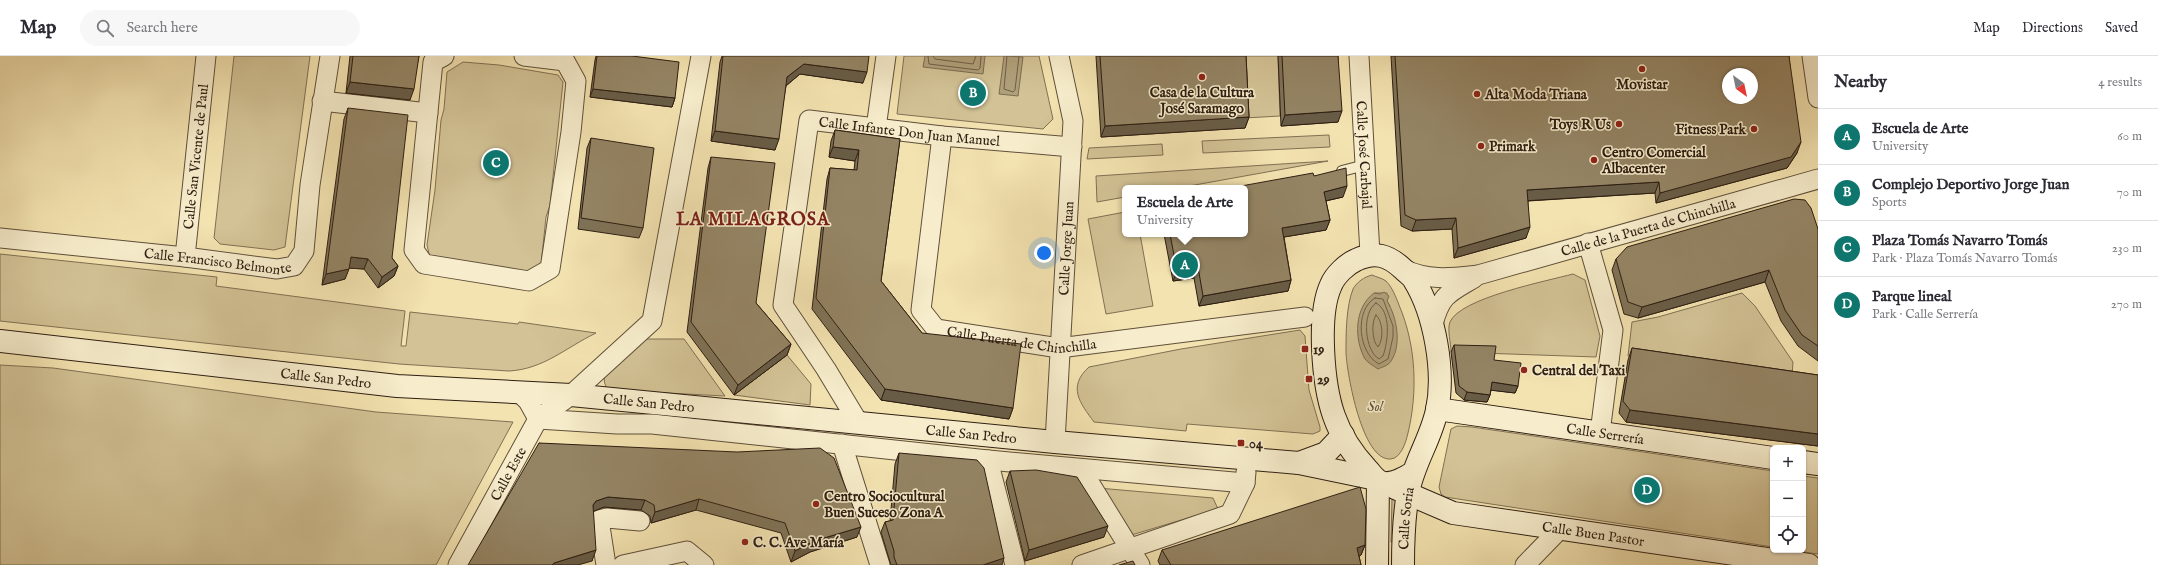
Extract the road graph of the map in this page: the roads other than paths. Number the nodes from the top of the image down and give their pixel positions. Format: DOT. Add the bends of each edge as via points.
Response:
graph roads {
  1 [pos="206,56"];
  2 [pos="330,56"];
  3 [pos="444,56"];
  4 [pos="524,56"];
  5 [pos="701,56"];
  6 [pos="886,56"];
  7 [pos="1059,56"];
  8 [pos="1359,56"];
  9 [pos="1812,56"];
  10 [pos="1818,98"];
  11 [pos="322,100"];
  12 [pos="428,113"];
  13 [pos="876,128"];
  14 [pos="942,136"];
  15 [pos="1072,147"];
  16 [pos="1365,165"];
  17 [pos="1342,171"];
  18 [pos="1818,179"];
  19 [pos="0,238"];
  20 [pos="1588,243"];
  21 [pos="1370,254"];
  22 [pos="185,257"];
  23 [pos="1403,269"];
  24 [pos="1478,275"];
  25 [pos="1314,322"];
  26 [pos="1433,324"];
  27 [pos="0,341"];
  28 [pos="1059,348"];
  29 [pos="519,392"];
  30 [pos="571,395"];
  31 [pos="1437,409"];
  32 [pos="538,419"];
  33 [pos="858,422"];
  34 [pos="1600,433"];
  35 [pos="1342,435"];
  36 [pos="1055,442"];
  37 [pos="842,444"];
  38 [pos="1248,458"];
  39 [pos="1770,458"];
  40 [pos="988,460"];
  41 [pos="1806,462"];
  42 [pos="1299,463"];
  43 [pos="1818,464"];
  44 [pos="1081,469"];
  45 [pos="1414,472"];
  46 [pos="1379,481"];
  47 [pos="1245,483"];
  48 [pos="1408,493"];
  49 [pos="640,521"];
  50 [pos="1559,530"];
  51 [pos="1136,557"];
  52 [pos="1749,561"];
  53 [pos="458,565"];
  54 [pos="606,565"];
  55 [pos="623,565"];
  56 [pos="704,565"];
  57 [pos="880,565"];
  58 [pos="1015,565"];
  59 [pos="1082,565"];
  60 [pos="1378,565"];
  61 [pos="1403,565"];
  62 [pos="1525,565"];
  63 [pos="1810,565"];
  1 -- 22 [label="street, Calle San Vicente de Paul"];
  2 -- 11 [label="street, Calle Francisco Belmonte"];
  3 -- 12 [label="street" via="433,62"];
  4 -- 12 [label="street" via="565,62 576,81 571,132 550,269 545,272 529,281 424,264 414,250"];
  5 -- 30 [label="street, Calle Este" via="652,321"];
  6 -- 13 [label="street"];
  7 -- 15 [label="street, Calle Jorge Juan" via="1073,122"];
  8 -- 16 [label="street, Calle José Carbajal"];
  9 -- 10 [label="street"];
  11 -- 12 [label="street"];
  11 -- 22 [label="street, Calle Francisco Belmonte" via="304,251 294,266 277,269"];
  13 -- 14 [label="street, Calle Infante Don Juan Manuel"];
  13 -- 33 [label="street, Calle Infante Don Juan Manuel" via="809,120 783,305"];
  14 -- 15 [label="street, Calle Infante Don Juan Manuel"];
  14 -- 28 [label="street, Calle Puerta de Chinchilla" via="921,310 936,329"];
  15 -- 28 [label="street, Calle Jorge Juan"];
  16 -- 17 [label="lane"];
  16 -- 21 [label="street, Calle José Carbajal"];
  18 -- 20 [label="street, Calle de la Puerta de Chinchilla"];
  19 -- 22 [label="street, Calle Francisco Belmonte"];
  20 -- 24 [label="street, Calle de la Puerta de Chinchilla"];
  20 -- 34 [label="street" via="1613,330"];
  21 -- 23 [label="main road, Calle Soria" via="1393,260"];
  21 -- 25 [label="main road" via="1352,261 1341,271 1331,284 1327,301"];
  23 -- 24 [label="street, Calle de la Puerta de Chinchilla" via="1419,276 1435,278"];
  23 -- 26 [label="main road, Calle Soria" via="1414,279"];
  24 -- 26 [label="street, Calle de la Puerta de Chinchilla" via="1443,299 1438,306"];
  25 -- 28 [label="street, Calle Puerta de Chinchilla"];
  25 -- 35 [label="main road" via="1334,415"];
  26 -- 31 [label="main road, Calle Soria" via="1439,378"];
  27 -- 29 [label="main road, Calle San Pedro" via="344,381"];
  28 -- 36 [label="street, Calle Jorge Juan"];
  29 -- 30 [label="main road, Calle San Pedro"];
  29 -- 32 [label="street" via="528,401"];
  30 -- 32 [label="street, Calle Este"];
  30 -- 33 [label="main road, Calle San Pedro"];
  31 -- 34 [label="main road, Calle Serrería"];
  31 -- 45 [label="main road, Calle Soria"];
  32 -- 37 [label="street, Calle San Pedro" via="652,424"];
  32 -- 53 [label="street, Calle Este"];
  33 -- 36 [label="main road, Calle San Pedro"];
  34 -- 39 [label="main road, Calle Serrería"];
  35 -- 42 [label="main road, Calle San Pedro" via="1326,453"];
  35 -- 46 [label="main road" via="1357,458"];
  36 -- 38 [label="main road, Calle San Pedro"];
  37 -- 40 [label="street, Calle San Pedro"];
  37 -- 57 [label="street"];
  38 -- 42 [label="main road, Calle San Pedro"];
  38 -- 47 [label="street"];
  40 -- 44 [label="street, Calle San Pedro"];
  40 -- 58 [label="street"];
  41 -- 43 [label="main road"];
  42 -- 46 [label="main road, Calle San Pedro"];
  44 -- 47 [label="street, Calle San Pedro"];
  44 -- 51 [label="street"];
  45 -- 46 [label="main road" via="1399,481"];
  45 -- 48 [label="main road, Calle Soria"];
  46 -- 48 [label="main road, Calle Buen Pastor"];
  46 -- 60 [label="main road, Calle Soria"];
  47 -- 51 [label="street" via="1230,514"];
  48 -- 50 [label="main road, Calle Buen Pastor" via="1453,513"];
  48 -- 61 [label="main road, Calle Soria"];
  49 -- 54 [label="street" via="607,518 598,520"];
  50 -- 52 [label="main road, Calle Buen Pastor"];
  50 -- 62 [label="street"];
  51 -- 59 [label="street"];
  52 -- 63 [label="main road, Calle Buen Pastor"];
  55 -- 56 [label="street" via="687,551"];
}
